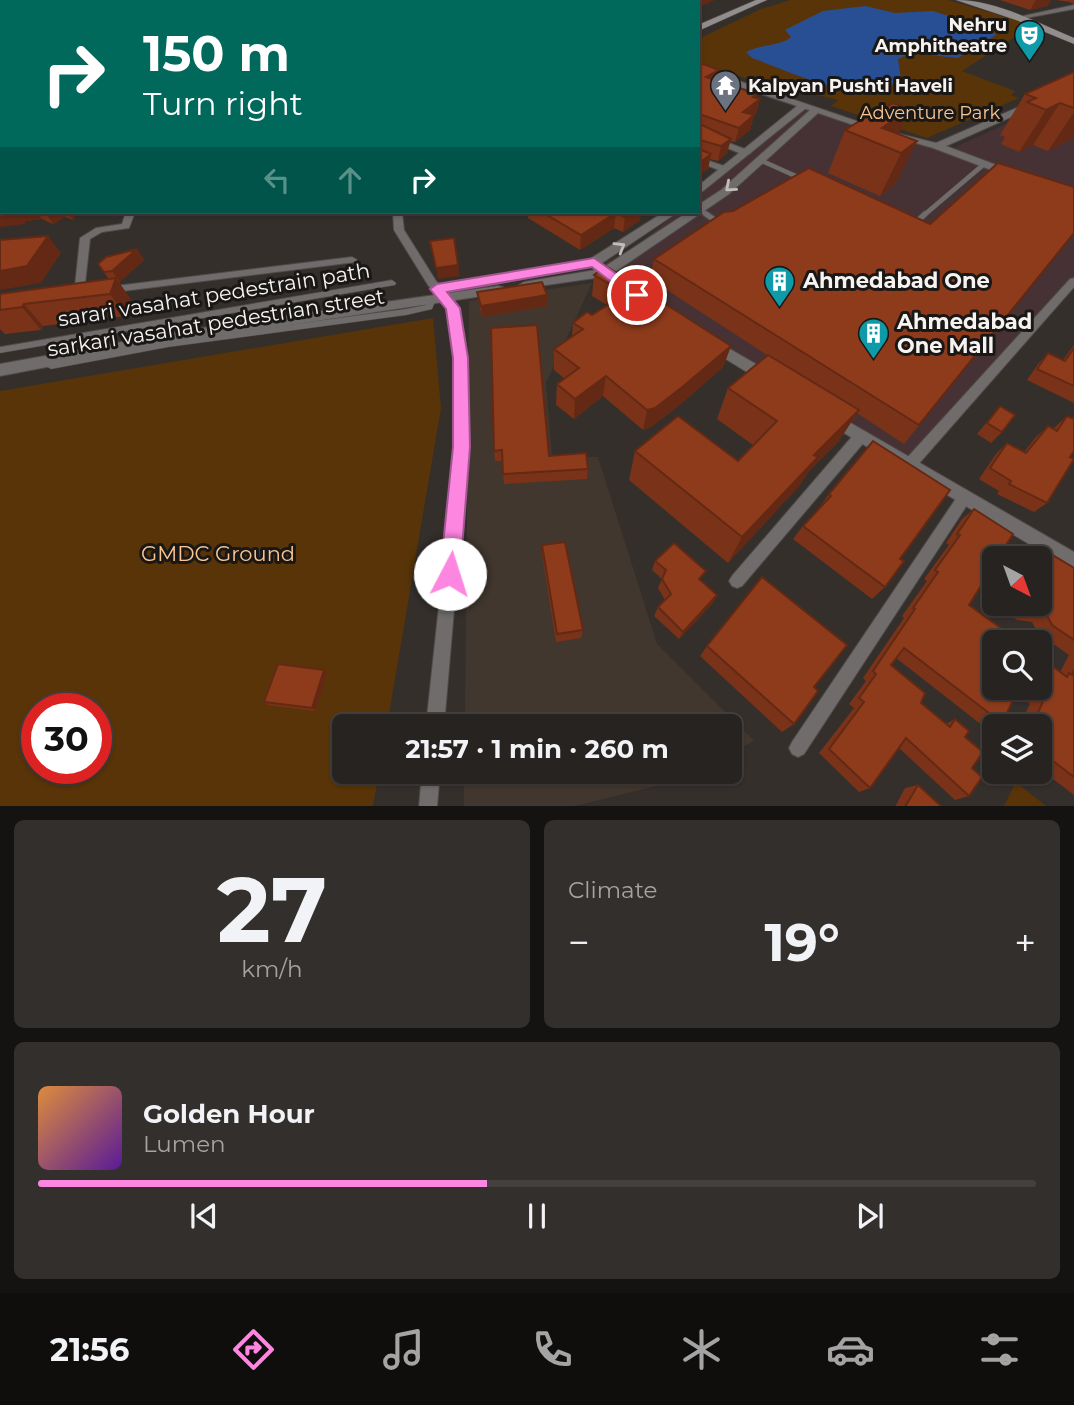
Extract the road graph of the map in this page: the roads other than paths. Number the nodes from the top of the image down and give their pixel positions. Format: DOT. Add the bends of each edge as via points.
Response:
graph roads {
  1 [pos="747,0"];
  2 [pos="763,0"];
  3 [pos="960,0"];
  4 [pos="975,0"];
  5 [pos="1054,4"];
  6 [pos="1067,9"];
  7 [pos="1074,15"];
  8 [pos="1026,16"];
  9 [pos="700,20"];
  10 [pos="700,27"];
  11 [pos="1074,39"];
  12 [pos="700,71"];
  13 [pos="1074,86"];
  14 [pos="811,107"];
  15 [pos="700,134"];
  16 [pos="937,146"];
  17 [pos="747,153"];
  18 [pos="700,160"];
  19 [pos="760,160"];
  20 [pos="982,165"];
  21 [pos="724,169"];
  22 [pos="799,178"];
  23 [pos="1023,178"];
  24 [pos="811,183"];
  25 [pos="788,185"];
  26 [pos="700,189"];
  27 [pos="701,211"];
  28 [pos="129,214"];
  29 [pos="397,214"];
  30 [pos="669,214"];
  31 [pos="696,214"];
  32 [pos="725,226"];
  33 [pos="909,228"];
  34 [pos="352,260"];
  35 [pos="600,267"];
  36 [pos="1074,281"];
  37 [pos="392,283"];
  38 [pos="621,284"];
  39 [pos="79,293"];
  40 [pos="66,295"];
  41 [pos="438,295"];
  42 [pos="692,331"];
  43 [pos="0,350"];
  44 [pos="0,359"];
  45 [pos="0,370"];
  46 [pos="0,376"];
  47 [pos="782,387"];
  48 [pos="816,408"];
  49 [pos="861,436"];
  50 [pos="910,464"];
  51 [pos="964,498"];
  52 [pos="1074,562"];
  53 [pos="737,581"];
  54 [pos="436,714"];
  55 [pos="798,748"];
  56 [pos="430,784"];
  57 [pos="428,806"];
  1 -- 9 [label="main road"];
  2 -- 10 [label="main road"];
  3 -- 11 [label="main road"];
  4 -- 8 [label="main road"];
  5 -- 6 [label="street"];
  6 -- 7 [label="street"];
  6 -- 8 [label="street"];
  8 -- 11 [label="main road"];
  12 -- 14 [label="street"];
  13 -- 16 [label="street"];
  14 -- 16 [label="street"];
  14 -- 17 [label="street"];
  14 -- 19 [label="street"];
  15 -- 17 [label="street"];
  16 -- 20 [label="street"];
  17 -- 21 [label="street"];
  18 -- 21 [label="street"];
  19 -- 22 [label="lane"];
  19 -- 27 [label="street, one-way"];
  20 -- 23 [label="street"];
  20 -- 33 [label="lane"];
  21 -- 26 [label="street"];
  22 -- 24 [label="lane"];
  22 -- 25 [label="lane"];
  27 -- 32 [label="lane"];
  28 -- 39 [label="street" via="126,226 99,230 85,238 85,272"];
  29 -- 41 [label="street" via="399,230"];
  35 -- 30 [label="street, one-way"];
  31 -- 35 [label="street"];
  34 -- 39 [label="street"];
  35 -- 38 [label="street"];
  35 -- 41 [label="street"];
  36 -- 50 [label="street"];
  37 -- 43 [label="street, sarari vasahat pedestrain path"];
  39 -- 40 [label="street"];
  41 -- 44 [label="street" via="167,329"];
  41 -- 45 [label="street"];
  41 -- 46 [label="street, sarkari vasahat pedestrian street" via="429,307 406,312 168,344"];
  41 -- 54 [label="street" via="453,308 459,332 462,447"];
  42 -- 47 [label="street"];
  48 -- 49 [label="street"];
  49 -- 50 [label="street"];
  49 -- 53 [label="street"];
  50 -- 51 [label="street"];
  51 -- 52 [label="street"];
  51 -- 55 [label="street"];
  56 -- 57 [label="street"];
}
